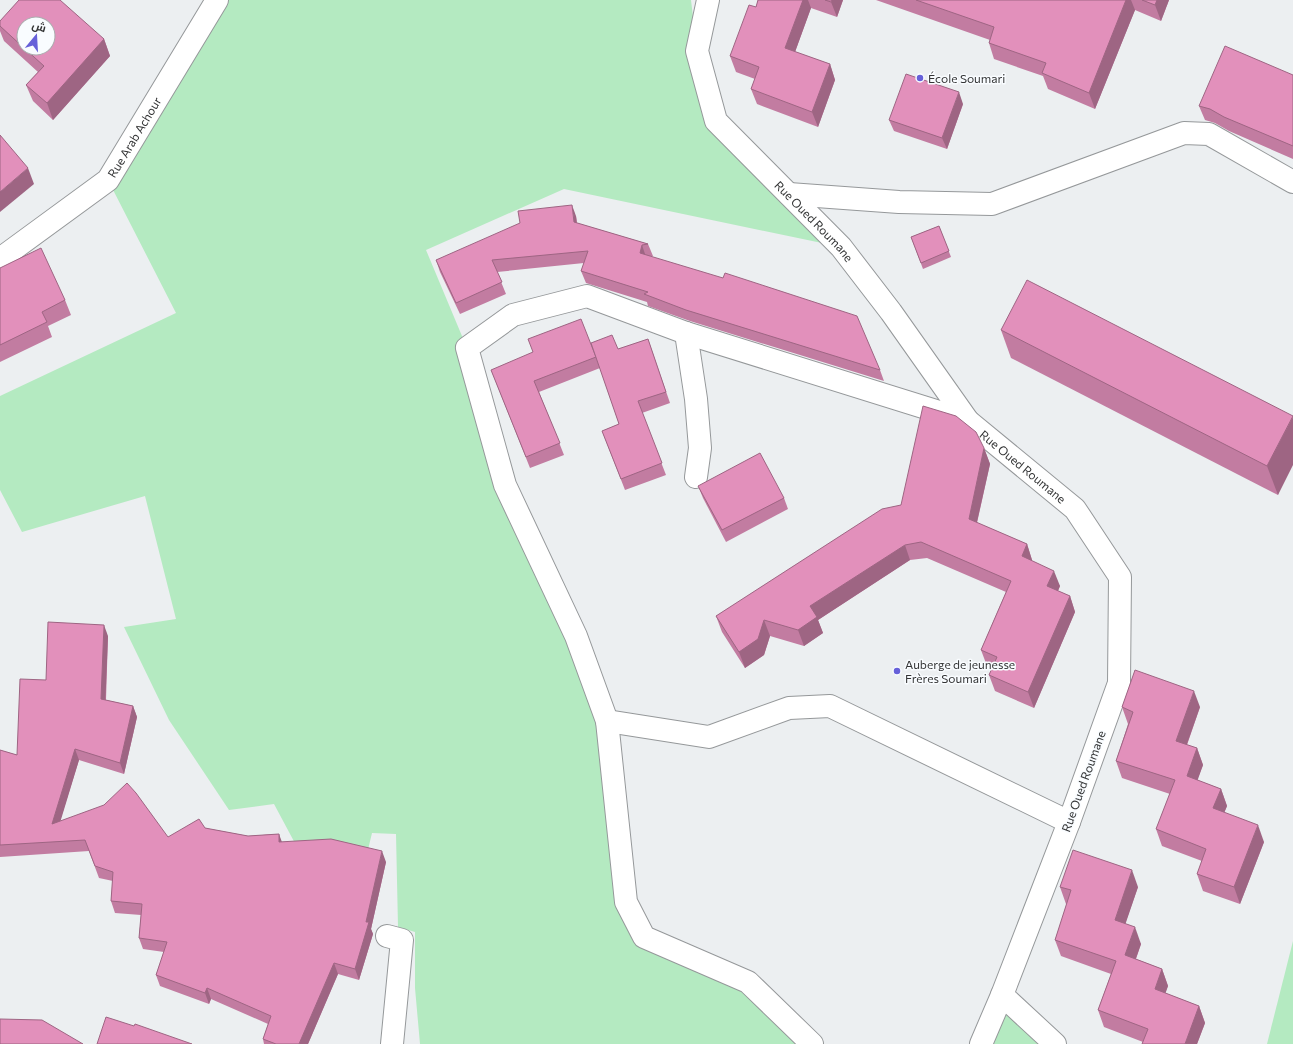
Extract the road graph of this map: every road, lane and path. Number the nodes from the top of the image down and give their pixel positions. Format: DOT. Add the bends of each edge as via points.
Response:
graph roads {
  1 [pos="217,0"];
  2 [pos="708,0"];
  3 [pos="1293,182"];
  4 [pos="789,194"];
  5 [pos="0,259"];
  6 [pos="686,334"];
  7 [pos="968,421"];
  8 [pos="696,477"];
  9 [pos="607,720"];
  10 [pos="1069,822"];
  11 [pos="387,936"];
  12 [pos="1002,995"];
  13 [pos="392,1044"];
  14 [pos="812,1044"];
  15 [pos="981,1044"];
  16 [pos="1055,1044"];
  1 -- 5 [label="street, Rue Arab Achour" via="108,180"];
  2 -- 4 [label="street, Rue Oued Roumane" via="697,51 716,121"];
  3 -- 4 [label="street" via="1209,134 1184,133 992,204 899,202"];
  4 -- 7 [label="street, Rue Oued Roumane" via="841,247 891,312"];
  6 -- 7 [label="street"];
  6 -- 8 [label="street" via="696,399 700,448"];
  6 -- 9 [label="street" via="587,296 512,315 467,348 505,485 576,636"];
  7 -- 10 [label="street, Rue Oued Roumane" via="1075,509 1120,577 1119,684"];
  9 -- 10 [label="street" via="709,737 789,708 830,706"];
  9 -- 14 [label="street" via="626,902 644,937 748,982"];
  10 -- 12 [label="street, Rue Oued Roumane"];
  11 -- 13 [label="street" via="402,940"];
  12 -- 15 [label="street, Rue Oued Roumane"];
  12 -- 16 [label="street"];
}
